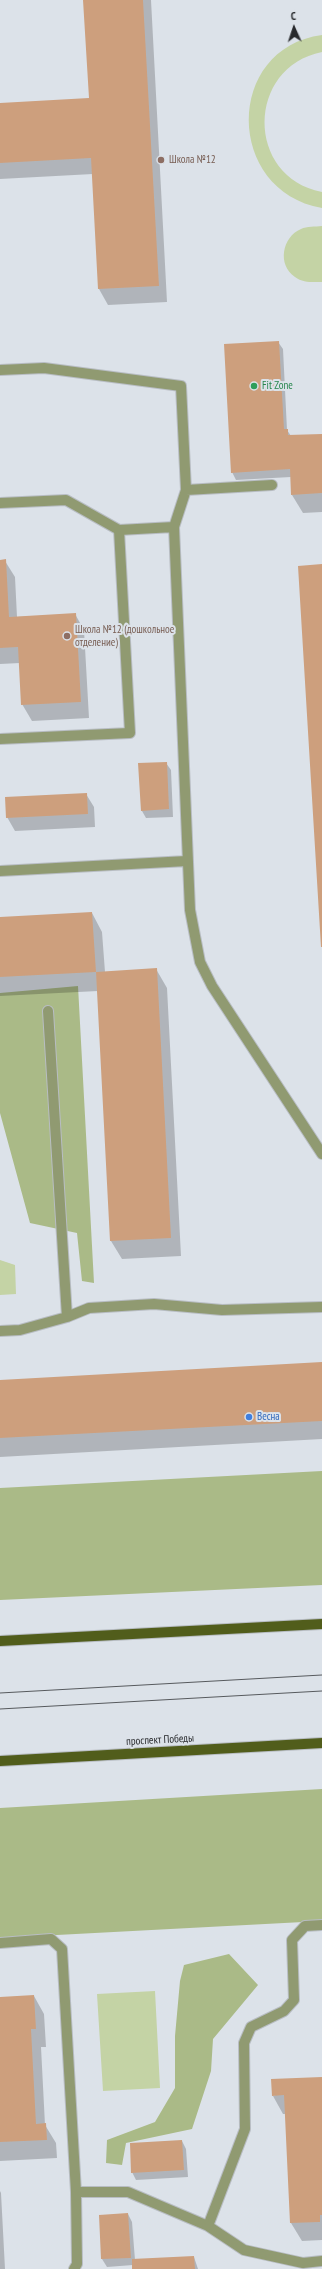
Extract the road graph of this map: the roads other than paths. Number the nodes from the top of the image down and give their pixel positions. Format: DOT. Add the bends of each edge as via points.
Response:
graph roads {
  1 [pos="0,370"];
  2 [pos="272,485"];
  3 [pos="186,490"];
  4 [pos="0,503"];
  5 [pos="174,527"];
  6 [pos="119,530"];
  7 [pos="0,739"];
  8 [pos="187,861"];
  9 [pos="0,871"];
  10 [pos="48,1011"];
  11 [pos="322,1154"];
  12 [pos="322,1307"];
  13 [pos="67,1317"];
  14 [pos="0,1331"];
  15 [pos="322,1624"];
  16 [pos="0,1641"];
  17 [pos="322,1743"];
  18 [pos="0,1761"];
  19 [pos="322,1925"];
  20 [pos="0,1942"];
  21 [pos="76,2192"];
  22 [pos="208,2226"];
  23 [pos="322,2261"];
  24 [pos="74,2269"];
  1 -- 3 [label="lane" via="44,368 181,386"];
  2 -- 3 [label="lane"];
  3 -- 5 [label="lane"];
  4 -- 6 [label="lane" via="66,500"];
  5 -- 6 [label="lane"];
  5 -- 8 [label="lane"];
  6 -- 7 [label="lane" via="130,733"];
  8 -- 9 [label="lane"];
  8 -- 11 [label="lane" via="190,910 200,962 212,986"];
  10 -- 13 [label="lane"];
  12 -- 13 [label="lane" via="222,1310 154,1304 89,1308"];
  13 -- 14 [label="lane" via="20,1330"];
  15 -- 16 [label="main road"];
  17 -- 18 [label="main road, проспект Победы"];
  19 -- 22 [label="lane" via="305,1926 292,1940 294,2000 284,2011 251,2027 244,2043 245,2129"];
  20 -- 21 [label="lane" via="51,1939 62,1949"];
  21 -- 22 [label="lane" via="128,2192"];
  21 -- 24 [label="lane" via="77,2264"];
  22 -- 23 [label="lane" via="244,2250 303,2263"];
}
